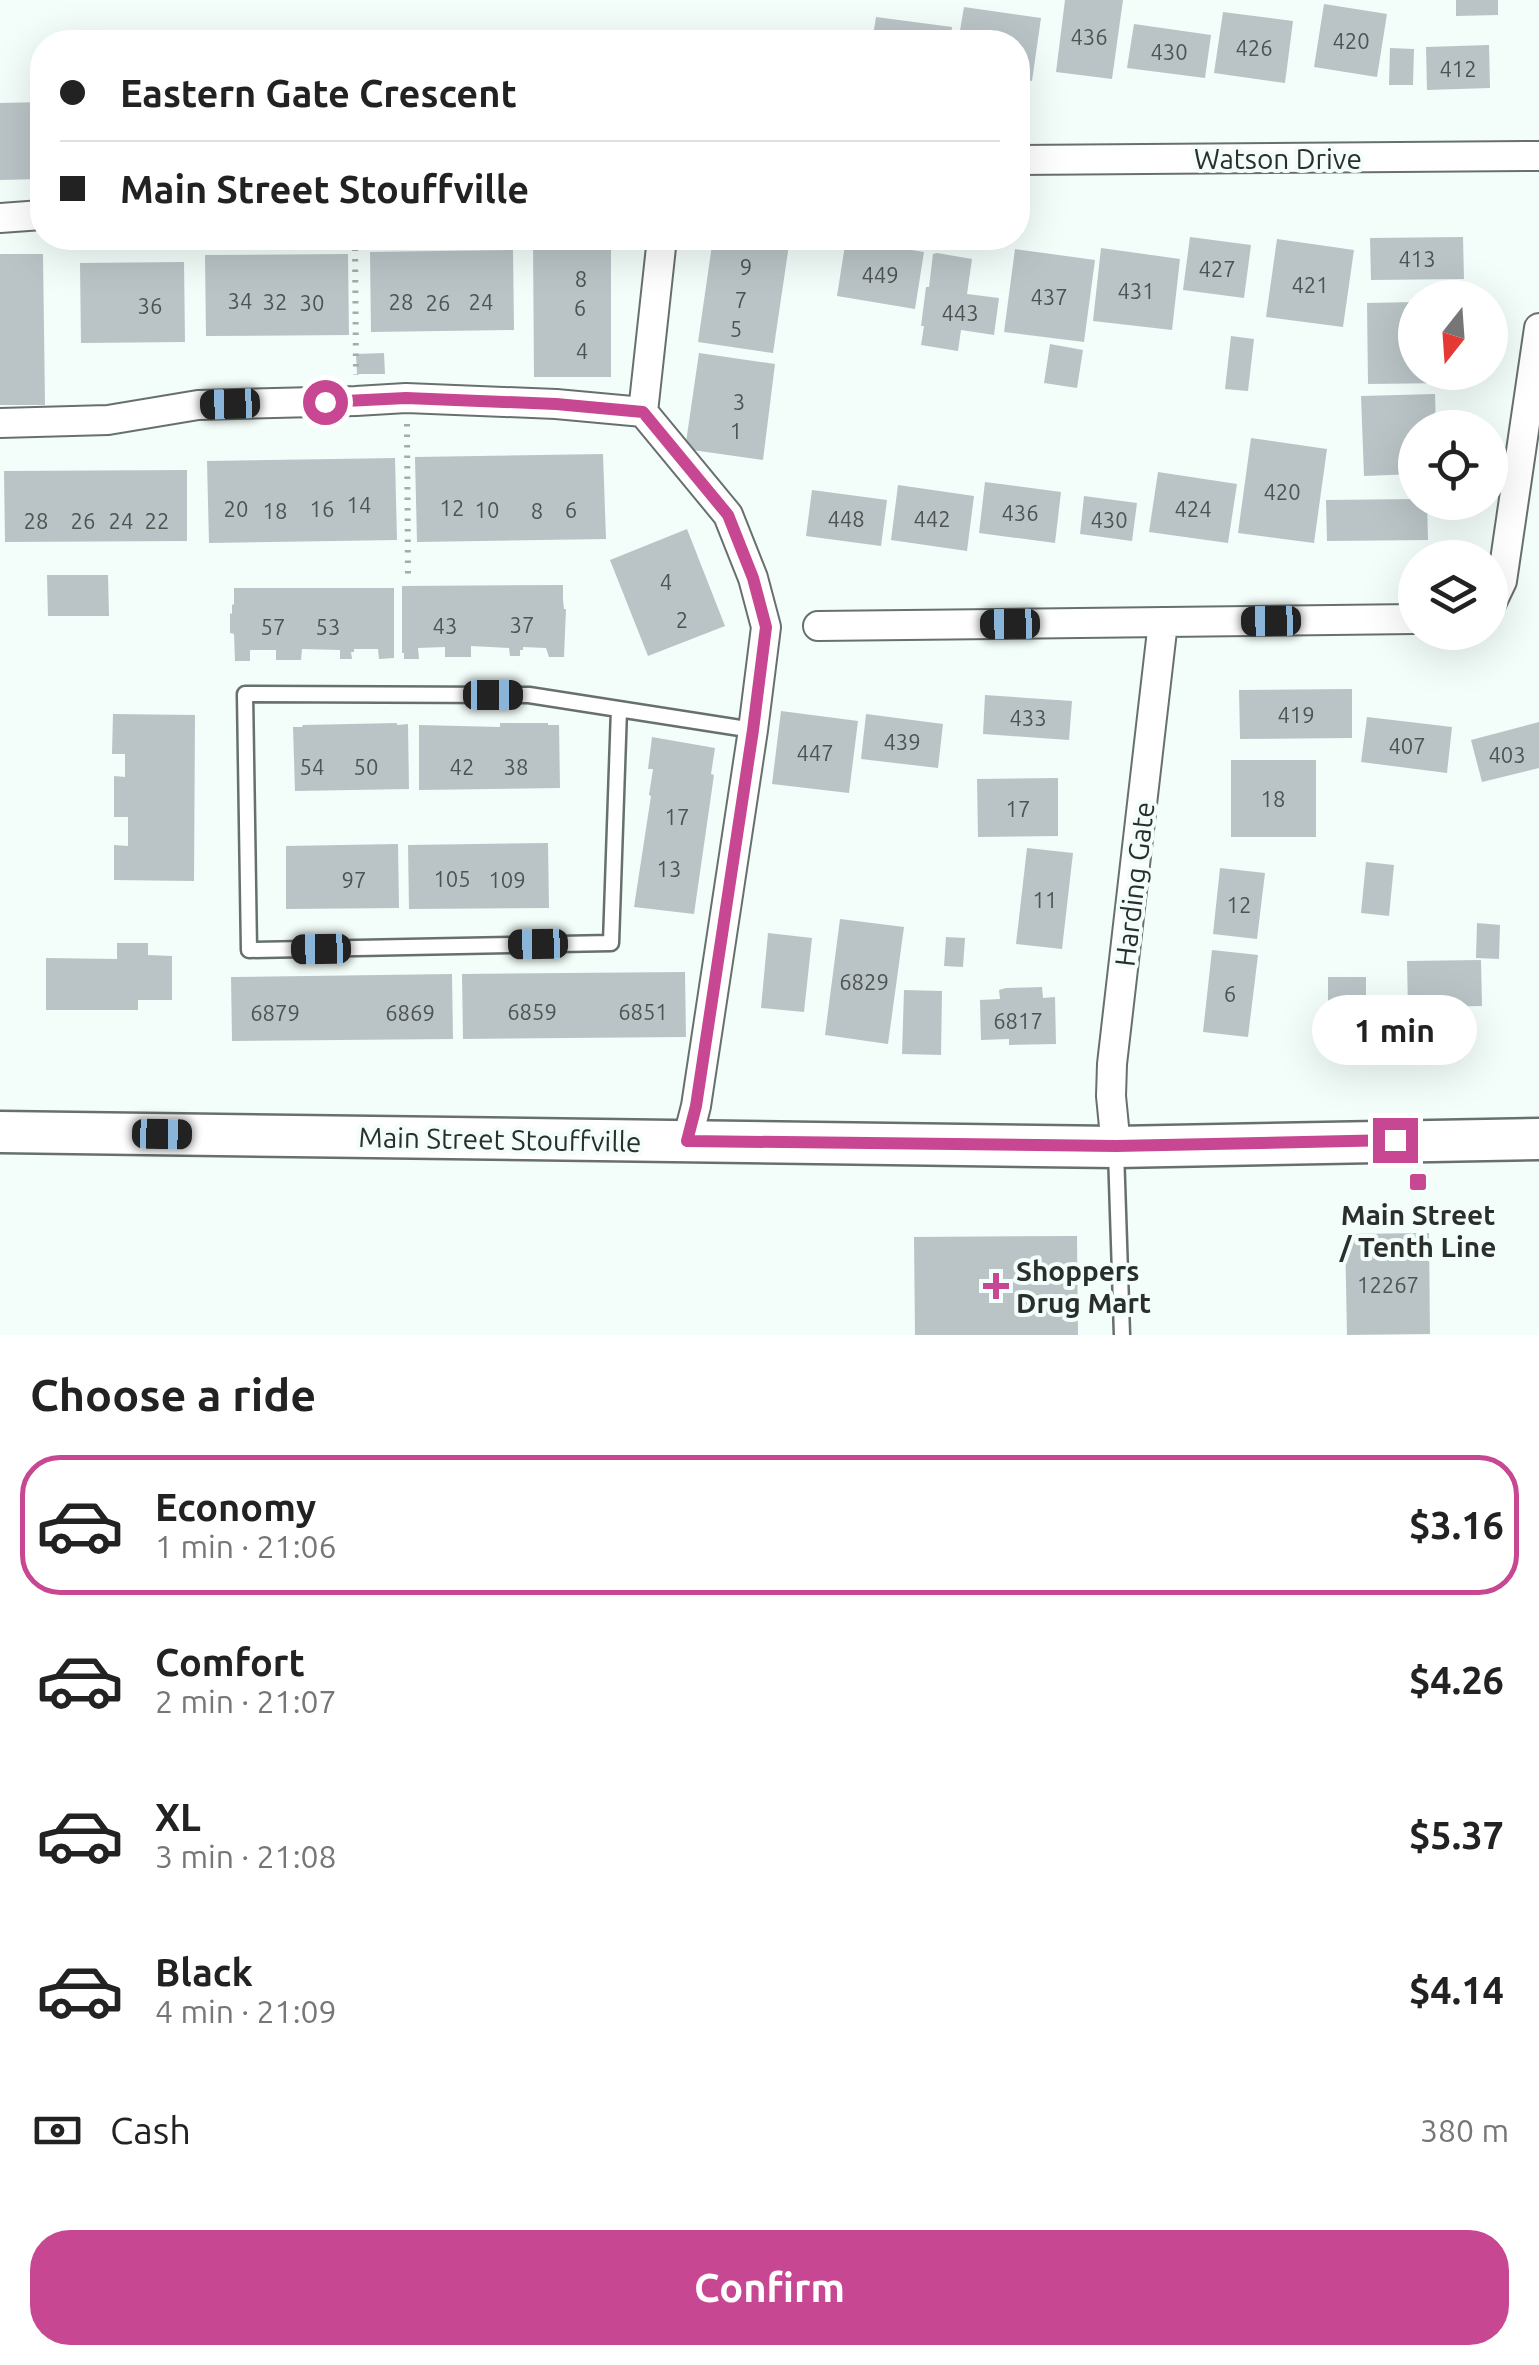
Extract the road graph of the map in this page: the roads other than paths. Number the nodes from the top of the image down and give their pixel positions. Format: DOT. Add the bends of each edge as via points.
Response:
graph roads {
  1 [pos="1539,156"];
  2 [pos="1030,160"];
  3 [pos="30,216"];
  4 [pos="0,218"];
  5 [pos="661,250"];
  6 [pos="1539,328"];
  7 [pos="643,412"];
  8 [pos="0,423"];
  9 [pos="1508,540"];
  10 [pos="1398,619"];
  11 [pos="1164,622"];
  12 [pos="818,626"];
  13 [pos="619,709"];
  14 [pos="753,730"];
  15 [pos="0,1132"];
  16 [pos="1539,1139"];
  17 [pos="687,1141"];
  18 [pos="1116,1146"];
  19 [pos="1122,1335"];
  1 -- 2 [label="street, Watson Drive"];
  3 -- 4 [label="street"];
  5 -- 7 [label="street"];
  6 -- 9 [label="street"];
  7 -- 8 [label="street" via="406,398 198,405 108,420"];
  7 -- 14 [label="street" via="728,515 753,578 766,627"];
  10 -- 11 [label="street"];
  11 -- 12 [label="street"];
  11 -- 18 [label="street, Harding Gate" via="1112,1064"];
  13 -- 13 [label="lane" via="529,695 245,694 249,950 611,943"];
  13 -- 14 [label="lane"];
  14 -- 17 [label="street"];
  15 -- 17 [label="main road, Main Street Stouffville"];
  16 -- 18 [label="main road, Main Street Stouffville"];
  17 -- 18 [label="main road, Main Street Stouffville"];
  18 -- 19 [label="lane"];
}
